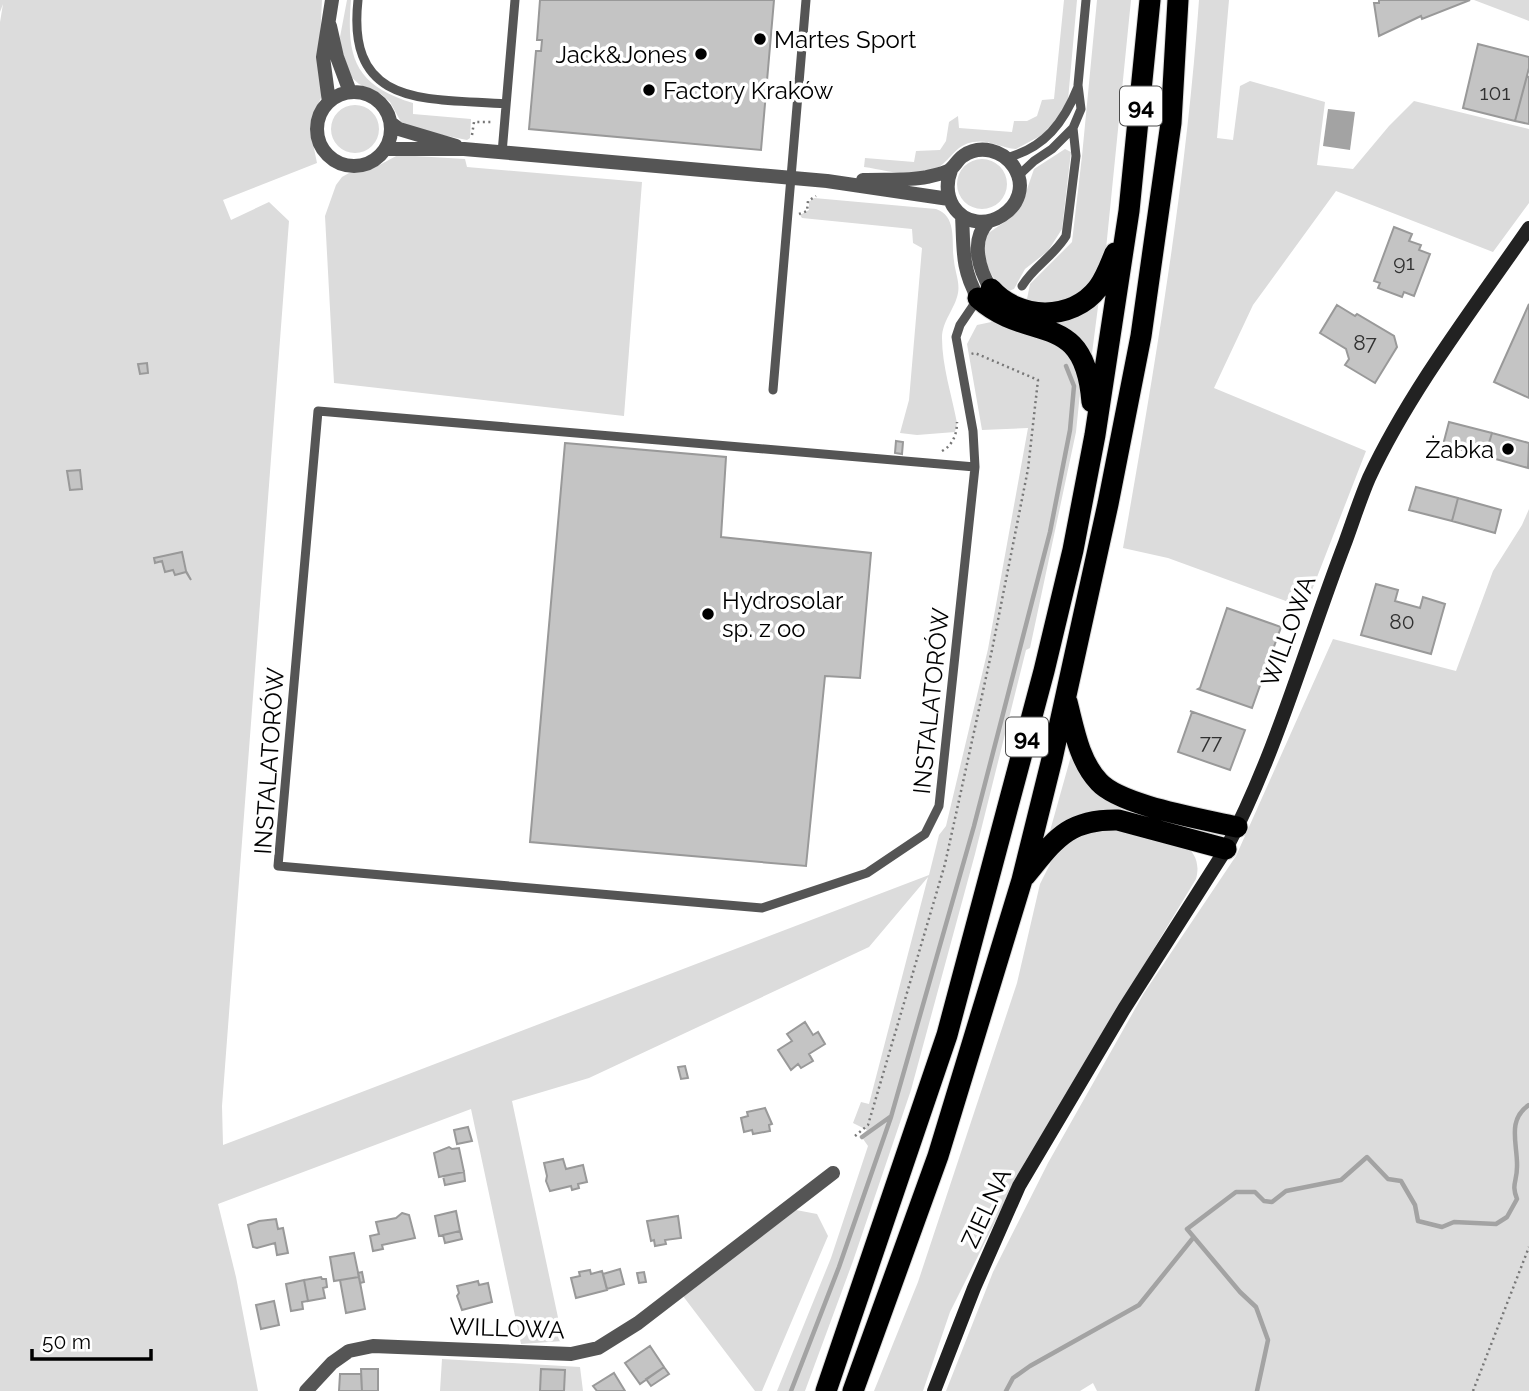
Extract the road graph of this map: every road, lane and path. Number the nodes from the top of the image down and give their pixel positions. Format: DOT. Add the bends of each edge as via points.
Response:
graph roads {
  1 [pos="332,0"];
  2 [pos="358,0"];
  3 [pos="515,0"];
  4 [pos="806,0"];
  5 [pos="1086,0"];
  6 [pos="1150,0"];
  7 [pos="1178,0"];
  8 [pos="330,25"];
  9 [pos="1078,85"];
  10 [pos="351,92"];
  11 [pos="329,102"];
  12 [pos="506,104"];
  13 [pos="497,121"];
  14 [pos="391,123"];
  15 [pos="1073,128"];
  16 [pos="468,145"];
  17 [pos="386,149"];
  18 [pos="502,153"];
  19 [pos="1006,158"];
  20 [pos="951,170"];
  21 [pos="1018,176"];
  22 [pos="791,178"];
  23 [pos="827,181"];
  24 [pos="828,197"];
  25 [pos="949,199"];
  26 [pos="1129,211"];
  27 [pos="797,214"];
  28 [pos="962,216"];
  29 [pos="988,222"];
  30 [pos="1529,228"];
  31 [pos="1022,286"];
  32 [pos="985,293"];
  33 [pos="968,355"];
  34 [pos="773,390"];
  35 [pos="956,411"];
  36 [pos="1095,435"];
  37 [pos="940,452"];
  38 [pos="975,467"];
  39 [pos="1066,696"];
  40 [pos="1237,827"];
  41 [pos="1226,849"];
  42 [pos="1022,880"];
  43 [pos="1097,1053"];
  44 [pos="855,1136"];
  45 [pos="833,1173"];
  46 [pos="1529,1247"];
  47 [pos="306,1391"];
  48 [pos="826,1391"];
  49 [pos="853,1391"];
  50 [pos="934,1391"];
  51 [pos="1473,1391"];
  1 -- 8 [label="street"];
  2 -- 12 [label="lane" via="358,44 370,70 385,85 412,96"];
  3 -- 12 [label="lane"];
  4 -- 22 [label="lane"];
  5 -- 9 [label="lane"];
  6 -- 26 [label="highway, 94"];
  7 -- 39 [label="highway, 94" via="1171,123 1141,337"];
  8 -- 10 [label="street"];
  8 -- 11 [label="street" via="323,57"];
  9 -- 15 [label="lane" via="1082,109"];
  9 -- 19 [label="lane" via="1061,122 1045,139"];
  10 -- 11 [label="street"];
  10 -- 14 [label="street" via="362,92 381,103"];
  11 -- 17 [label="street" via="317,134 327,155 357,166 378,158"];
  12 -- 18 [label="lane"];
  13 -- 16 [label="path" via="474,122"];
  14 -- 16 [label="street" via="399,129"];
  14 -- 17 [label="street"];
  15 -- 21 [label="lane"];
  15 -- 31 [label="lane" via="1076,156 1066,236"];
  16 -- 17 [label="street"];
  16 -- 18 [label="street"];
  18 -- 22 [label="street"];
  19 -- 20 [label="street" via="975,150"];
  19 -- 21 [label="street"];
  20 -- 23 [label="street" via="925,177"];
  20 -- 25 [label="street"];
  21 -- 29 [label="street" via="1019,194 1012,208"];
  22 -- 23 [label="street"];
  22 -- 34 [label="lane"];
  23 -- 25 [label="street"];
  24 -- 27 [label="path" via="810,198 807,211"];
  25 -- 28 [label="street"];
  26 -- 32 [label="highway" via="1108,272 1097,289 1071,309 1032,312"];
  26 -- 36 [label="highway, 94"];
  28 -- 29 [label="street"];
  28 -- 32 [label="street" via="962,256 970,284"];
  29 -- 32 [label="street" via="981,229 978,249"];
  30 -- 40 [label="street, WILLOWA" via="1450,343 1369,478 1276,736"];
  32 -- 36 [label="highway" via="1003,316 1062,335 1079,352 1090,381"];
  32 -- 38 [label="lane, INSTALATORÓW" via="957,330 956,344 973,431"];
  33 -- 44 [label="path" via="1038,380 1028,469 945,863 868,1125"];
  35 -- 37 [label="path" via="956,436"];
  36 -- 48 [label="highway, 94" via="1044,671 947,1035"];
  38 -- 38 [label="lane, INSTALATORÓW" via="318,411 278,866 762,908 867,873 925,834 939,806"];
  39 -- 40 [label="highway" via="1081,752 1100,784 1142,804"];
  39 -- 42 [label="highway, 94"];
  40 -- 41 [label="street, WILLOWA"];
  41 -- 42 [label="highway" via="1118,820 1101,820 1065,833"];
  41 -- 43 [label="street, WILLOWA"];
  42 -- 49 [label="highway, 94" via="938,1156"];
  43 -- 50 [label="street, ZIELNA" via="1019,1186"];
  45 -- 47 [label="street, WILLOWA" via="638,1324 598,1348 571,1354 373,1346 349,1350"];
  46 -- 51 [label="path"];
}
